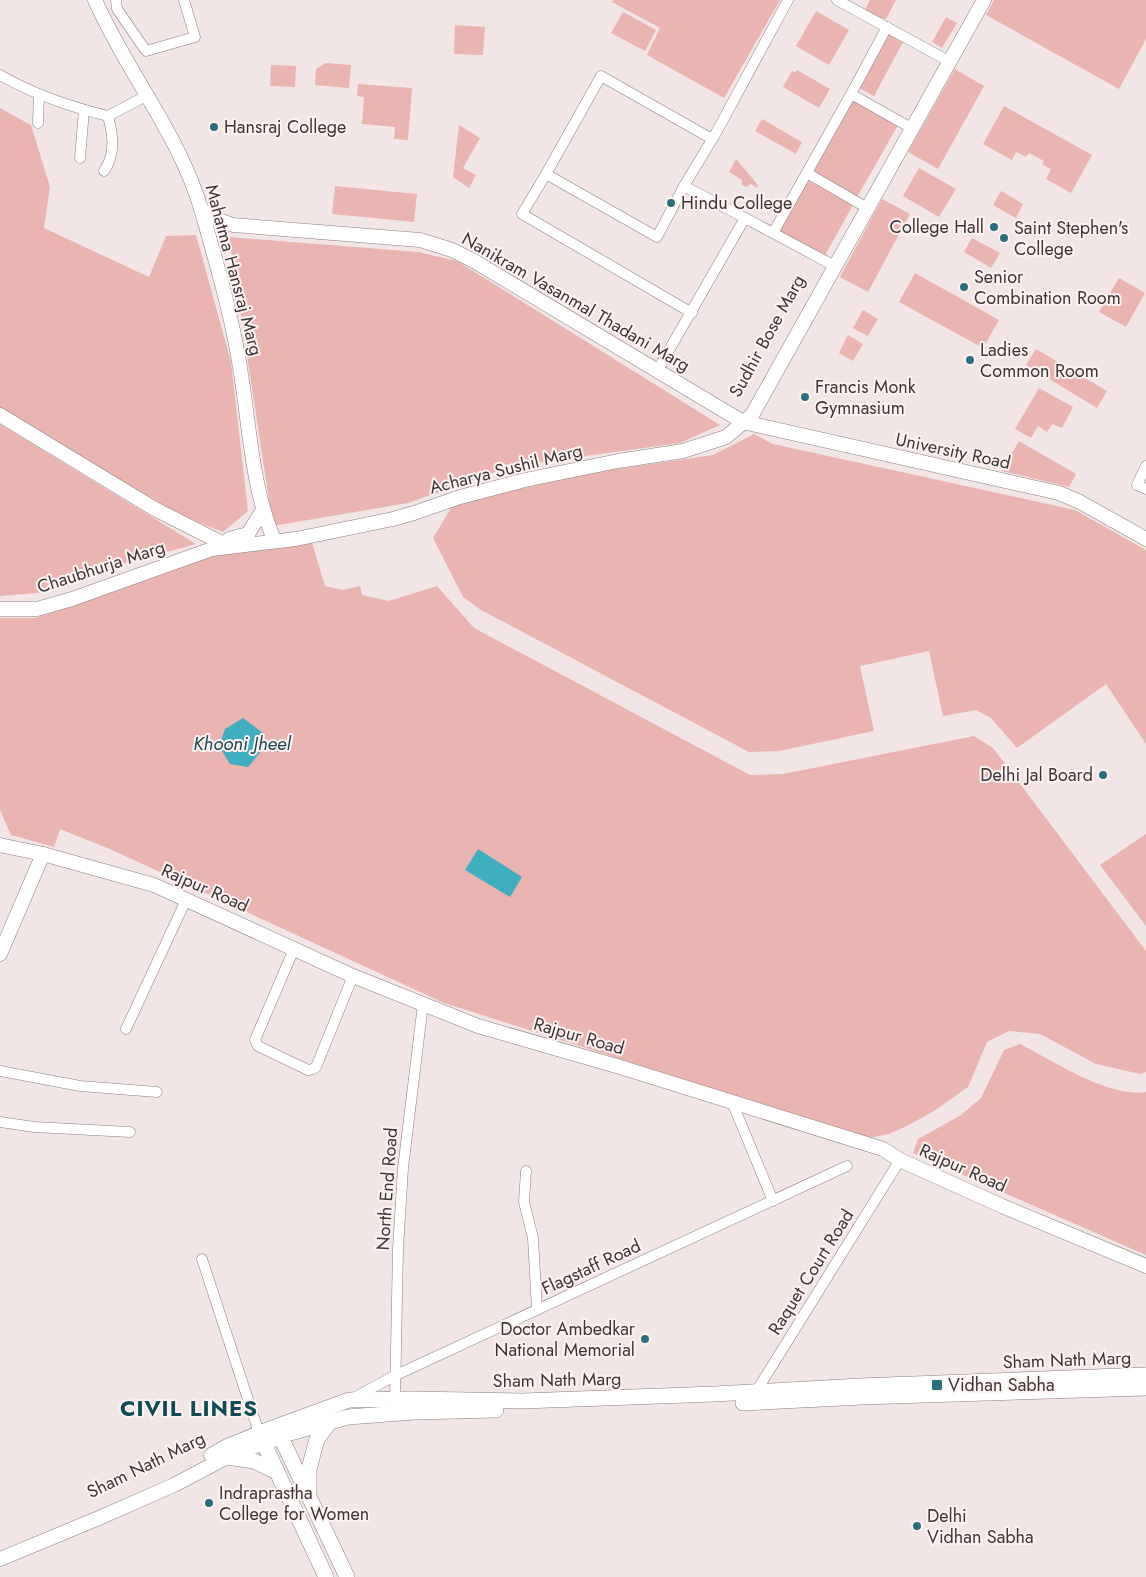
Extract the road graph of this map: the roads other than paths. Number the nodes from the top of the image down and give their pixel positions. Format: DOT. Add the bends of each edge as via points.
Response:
graph roads {
  1 [pos="95,0"];
  2 [pos="116,0"];
  3 [pos="184,0"];
  4 [pos="788,0"];
  5 [pos="837,0"];
  6 [pos="976,0"];
  7 [pos="984,0"];
  8 [pos="887,27"];
  9 [pos="941,56"];
  10 [pos="0,75"];
  11 [pos="39,94"];
  12 [pos="851,94"];
  13 [pos="148,95"];
  14 [pos="84,110"];
  15 [pos="108,116"];
  16 [pos="38,123"];
  17 [pos="906,125"];
  18 [pos="712,139"];
  19 [pos="80,158"];
  20 [pos="104,171"];
  21 [pos="807,173"];
  22 [pos="546,174"];
  23 [pos="684,186"];
  24 [pos="862,205"];
  25 [pos="201,209"];
  26 [pos="745,218"];
  27 [pos="233,225"];
  28 [pos="773,233"];
  29 [pos="210,241"];
  30 [pos="829,263"];
  31 [pos="692,313"];
  32 [pos="657,371"];
  33 [pos="0,415"];
  34 [pos="743,422"];
  35 [pos="1146,466"];
  36 [pos="1146,489"];
  37 [pos="263,510"];
  38 [pos="1146,539"];
  39 [pos="274,540"];
  40 [pos="216,545"];
  41 [pos="0,609"];
  42 [pos="0,845"];
  43 [pos="43,854"];
  44 [pos="186,900"];
  45 [pos="3,937"];
  46 [pos="294,949"];
  47 [pos="0,954"];
  48 [pos="353,976"];
  49 [pos="423,1004"];
  50 [pos="126,1029"];
  51 [pos="0,1071"];
  52 [pos="157,1092"];
  53 [pos="732,1102"];
  54 [pos="0,1122"];
  55 [pos="130,1132"];
  56 [pos="900,1160"];
  57 [pos="847,1166"];
  58 [pos="526,1171"];
  59 [pos="772,1201"];
  60 [pos="202,1259"];
  61 [pos="1146,1266"];
  62 [pos="537,1310"];
  63 [pos="1146,1375"];
  64 [pos="394,1376"];
  65 [pos="1146,1388"];
  66 [pos="753,1397"];
  67 [pos="395,1399"];
  68 [pos="349,1400"];
  69 [pos="330,1422"];
  70 [pos="278,1432"];
  71 [pos="262,1438"];
  72 [pos="227,1457"];
  73 [pos="277,1472"];
  74 [pos="309,1497"];
  75 [pos="0,1548"];
  76 [pos="0,1558"];
  77 [pos="326,1577"];
  78 [pos="347,1577"];
  1 -- 13 [label="street, Mahatma Hansraj Marg" via="106,25"];
  2 -- 3 [label="street" via="117,9 146,51 195,37"];
  4 -- 18 [label="street"];
  5 -- 8 [label="street"];
  6 -- 9 [label="street, Sudhir Bose Marg"];
  7 -- 34 [label="street, Sudhir Bose Marg" via="752,415"];
  8 -- 9 [label="street"];
  8 -- 12 [label="street"];
  9 -- 17 [label="street, Sudhir Bose Marg"];
  10 -- 11 [label="street"];
  11 -- 14 [label="street"];
  11 -- 16 [label="street"];
  12 -- 17 [label="street"];
  12 -- 21 [label="street"];
  13 -- 15 [label="street"];
  13 -- 25 [label="street, Mahatma Hansraj Marg" via="187,168"];
  14 -- 15 [label="street"];
  14 -- 19 [label="street"];
  15 -- 20 [label="street" via="113,143"];
  17 -- 24 [label="street, Sudhir Bose Marg"];
  18 -- 22 [label="street" via="601,76"];
  18 -- 23 [label="street"];
  21 -- 24 [label="street"];
  21 -- 28 [label="street"];
  22 -- 23 [label="street" via="657,237"];
  22 -- 31 [label="street" via="522,214"];
  23 -- 26 [label="street"];
  24 -- 30 [label="street, Sudhir Bose Marg"];
  25 -- 27 [label="street, Nanikram Vasanmal Thadani Marg"];
  25 -- 29 [label="street, Mahatma Hansraj Marg"];
  26 -- 28 [label="street"];
  26 -- 31 [label="street"];
  27 -- 29 [label="street"];
  27 -- 32 [label="street, Nanikram Vasanmal Thadani Marg" via="420,240 452,250"];
  28 -- 30 [label="street"];
  29 -- 37 [label="street, Mahatma Hansraj Marg" via="241,373 251,456"];
  30 -- 34 [label="street, Sudhir Bose Marg" via="745,412"];
  31 -- 32 [label="street"];
  32 -- 34 [label="street, Nanikram Vasanmal Thadani Marg"];
  33 -- 40 [label="street"];
  34 -- 38 [label="street, University Road" via="1059,493"];
  34 -- 39 [label="street, Acharya Sushil Marg" via="726,437 683,450 525,480 393,519"];
  35 -- 36 [label="street" via="1137,485"];
  37 -- 39 [label="street, Mahatma Hansraj Marg"];
  37 -- 40 [label="street" via="248,534"];
  39 -- 40 [label="street, Acharya Sushil Marg"];
  40 -- 41 [label="street, Chaubhurja Marg" via="72,599 37,609"];
  42 -- 43 [label="street, Rajpur Road"];
  43 -- 44 [label="street, Rajpur Road" via="154,886"];
  43 -- 45 [label="street"];
  44 -- 46 [label="street, Rajpur Road"];
  44 -- 50 [label="street"];
  45 -- 47 [label="street"];
  46 -- 48 [label="street, Rajpur Road"];
  46 -- 48 [label="street" via="255,1040 258,1046 308,1070 316,1067"];
  48 -- 49 [label="street, Rajpur Road"];
  49 -- 53 [label="street, Rajpur Road" via="478,1026"];
  49 -- 64 [label="street, North End Road" via="403,1168"];
  51 -- 52 [label="street" via="80,1086"];
  53 -- 56 [label="street, Rajpur Road" via="883,1149"];
  53 -- 59 [label="street"];
  54 -- 55 [label="street"];
  56 -- 61 [label="street, Rajpur Road"];
  56 -- 66 [label="street, Raquet Court Road"];
  57 -- 59 [label="street, Flagstaff Road"];
  58 -- 62 [label="street" via="524,1202 533,1238"];
  59 -- 62 [label="street, Flagstaff Road"];
  60 -- 71 [label="street"];
  62 -- 64 [label="street, Flagstaff Road"];
  63 -- 66 [label="main road, Sham Nath Marg" via="860,1386"];
  64 -- 67 [label="street, North End Road"];
  64 -- 68 [label="street, Flagstaff Road"];
  65 -- 66 [label="main road, Sham Nath Marg"];
  66 -- 67 [label="main road, Sham Nath Marg" via="522,1401"];
  66 -- 69 [label="main road, Sham Nath Marg" via="414,1412 348,1417"];
  67 -- 68 [label="main road, Sham Nath Marg"];
  68 -- 70 [label="main road, Sham Nath Marg"];
  69 -- 70 [label="main road, Sham Nath Marg"];
  69 -- 74 [label="main road" via="317,1440 309,1469"];
  70 -- 71 [label="main road, Sham Nath Marg"];
  70 -- 74 [label="main road"];
  71 -- 72 [label="street, Sham Nath Marg"];
  71 -- 73 [label="main road"];
  71 -- 75 [label="street, Sham Nath Marg" via="227,1446 169,1478 49,1531"];
  72 -- 73 [label="main road" via="254,1461"];
  72 -- 76 [label="street, Sham Nath Marg" via="174,1485"];
  73 -- 77 [label="main road"];
  74 -- 78 [label="main road"];
}
